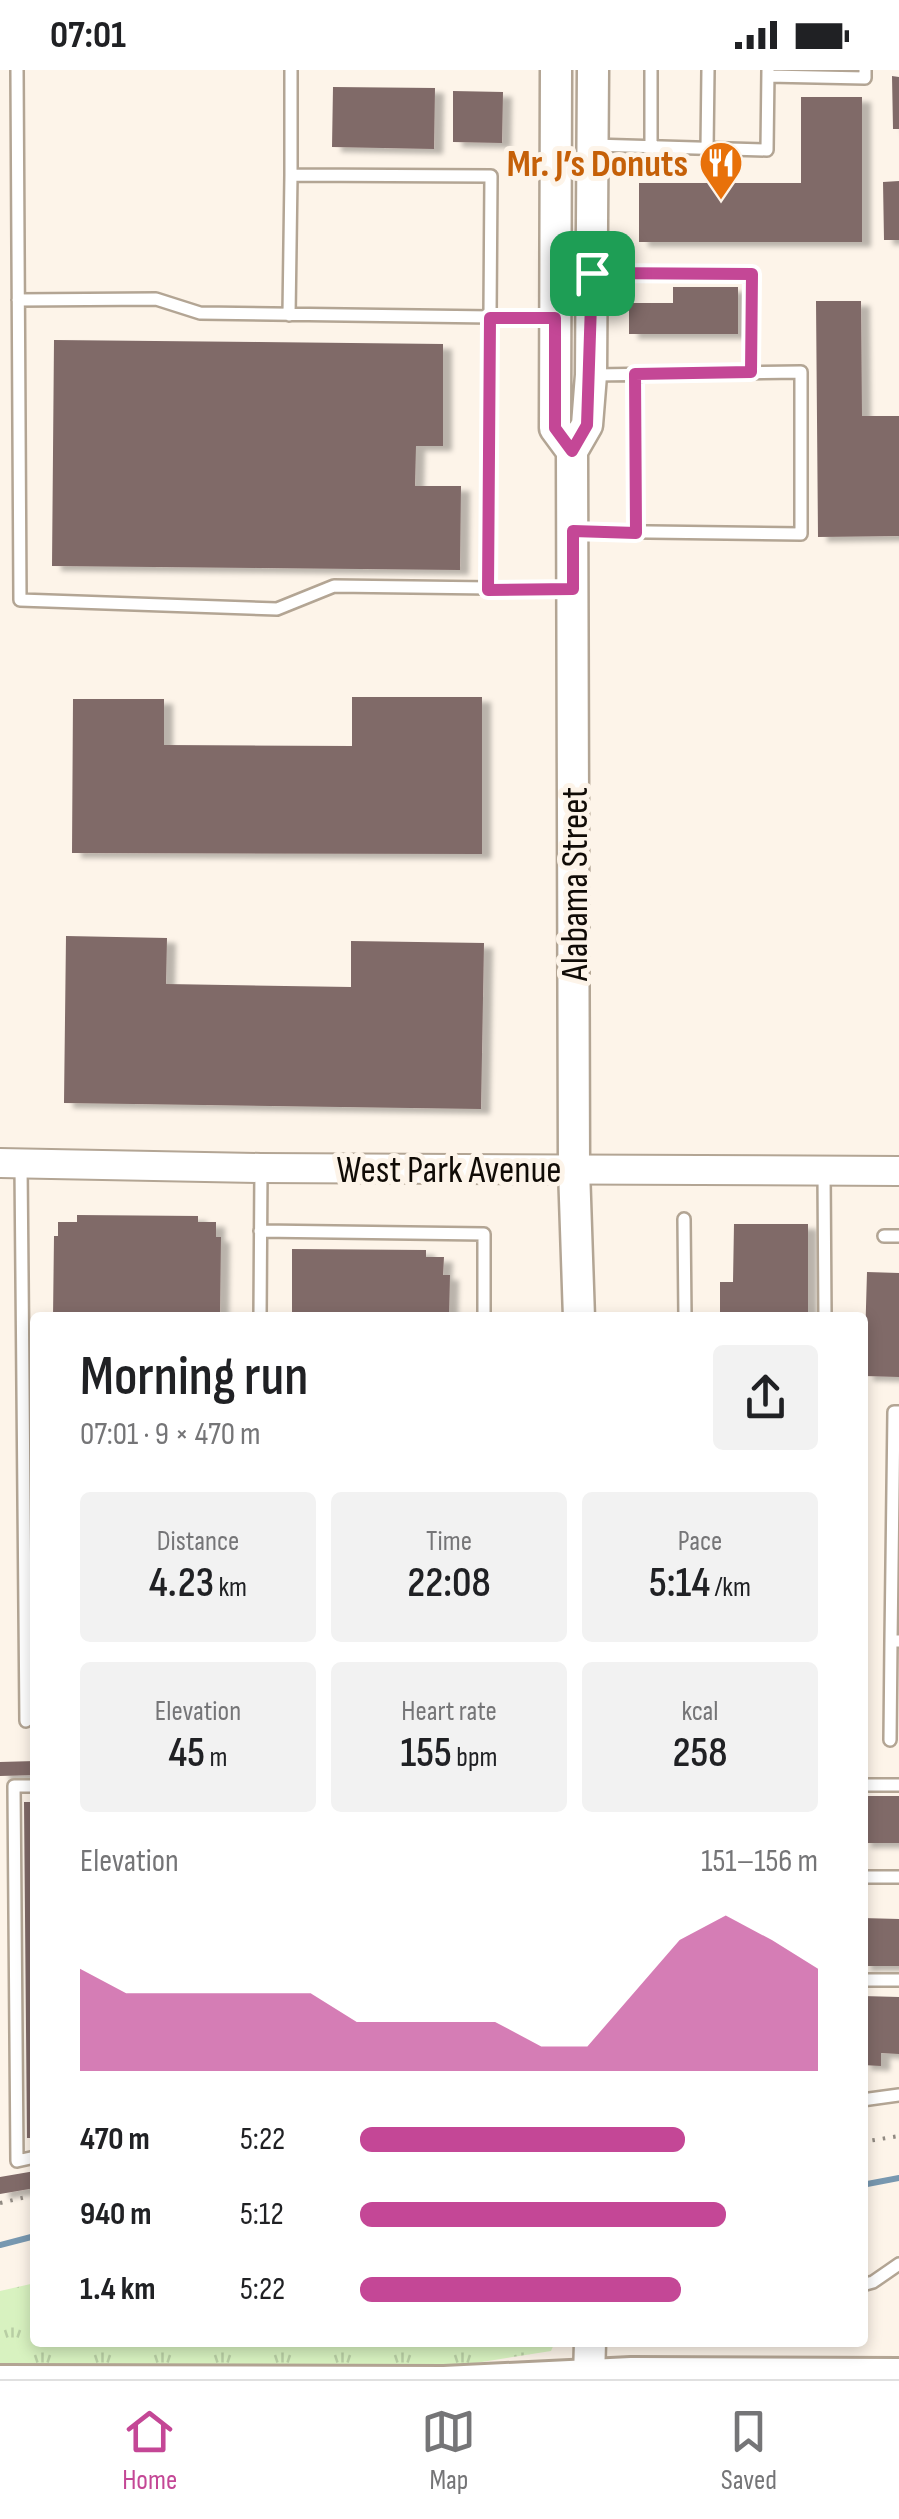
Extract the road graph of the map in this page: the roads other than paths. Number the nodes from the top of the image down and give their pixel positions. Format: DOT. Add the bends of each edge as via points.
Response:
graph roads {
  1 [pos="17,70"];
  2 [pos="291,70"];
  3 [pos="556,70"];
  4 [pos="593,70"];
  5 [pos="651,70"];
  6 [pos="708,70"];
  7 [pos="865,70"];
  8 [pos="768,73"];
  9 [pos="594,145"];
  10 [pos="650,148"];
  11 [pos="707,149"];
  12 [pos="290,175"];
  13 [pos="592,273"];
  14 [pos="18,300"];
  15 [pos="288,315"];
  16 [pos="490,318"];
  17 [pos="555,318"];
  18 [pos="751,372"];
  19 [pos="635,374"];
  20 [pos="591,375"];
  21 [pos="572,451"];
  22 [pos="573,531"];
  23 [pos="636,533"];
  24 [pos="573,589"];
  25 [pos="488,590"];
  26 [pos="10,1163"];
  27 [pos="261,1168"];
  28 [pos="574,1169"];
  29 [pos="899,1170"];
  30 [pos="824,1171"];
  31 [pos="684,1220"];
  32 [pos="260,1231"];
  33 [pos="884,1236"];
  34 [pos="899,1236"];
  35 [pos="260,1312"];
  36 [pos="484,1312"];
  37 [pos="579,1312"];
  38 [pos="685,1312"];
  39 [pos="825,1312"];
  40 [pos="899,1412"];
  41 [pos="30,1469"];
  42 [pos="895,1641"];
  43 [pos="26,1721"];
  44 [pos="890,1740"];
  45 [pos="868,1785"];
  46 [pos="899,1785"];
  47 [pos="30,1786"];
  48 [pos="868,1877"];
  49 [pos="899,1877"];
  50 [pos="868,1980"];
  51 [pos="899,1980"];
  52 [pos="899,2095"];
  53 [pos="868,2099"];
  54 [pos="30,2157"];
  55 [pos="899,2264"];
  56 [pos="868,2283"];
  57 [pos="590,2364"];
  58 [pos="899,2370"];
  59 [pos="0,2377"];
  1 -- 14 [label="lane"];
  2 -- 12 [label="lane"];
  3 -- 17 [label="main road, Alabama Street"];
  4 -- 9 [label="main road, Alabama Street"];
  5 -- 10 [label="lane"];
  6 -- 11 [label="lane"];
  7 -- 8 [label="lane" via="865,78"];
  8 -- 11 [label="lane" via="767,150"];
  9 -- 10 [label="lane"];
  9 -- 13 [label="main road, Alabama Street"];
  10 -- 11 [label="lane"];
  12 -- 15 [label="lane"];
  12 -- 16 [label="lane" via="492,176"];
  13 -- 18 [label="lane" via="752,274"];
  13 -- 20 [label="main road, Alabama Street"];
  14 -- 15 [label="lane" via="156,299 200,313"];
  14 -- 25 [label="lane" via="20,600 276,609 334,586"];
  15 -- 16 [label="lane"];
  16 -- 17 [label="lane"];
  16 -- 25 [label="lane"];
  17 -- 21 [label="main road, Alabama Street" via="555,428"];
  18 -- 19 [label="lane"];
  18 -- 23 [label="lane" via="801,372 801,534"];
  19 -- 20 [label="lane"];
  19 -- 23 [label="lane"];
  20 -- 21 [label="main road, Alabama Street" via="587,425"];
  21 -- 22 [label="main road, Alabama Street"];
  22 -- 23 [label="lane"];
  22 -- 24 [label="main road, Alabama Street"];
  24 -- 25 [label="lane"];
  24 -- 28 [label="main road, Alabama Street"];
  26 -- 27 [label="street, West Park Avenue"];
  26 -- 41 [label="lane"];
  27 -- 28 [label="street, West Park Avenue"];
  27 -- 32 [label="lane"];
  28 -- 30 [label="street, West Park Avenue"];
  28 -- 37 [label="main road, Alabama Street"];
  29 -- 30 [label="street, West Park Avenue"];
  30 -- 39 [label="lane"];
  31 -- 38 [label="lane"];
  32 -- 35 [label="lane"];
  32 -- 36 [label="lane" via="484,1234"];
  33 -- 34 [label="lane"];
  40 -- 42 [label="lane"];
  41 -- 43 [label="lane"];
  42 -- 44 [label="lane"];
  45 -- 46 [label="lane"];
  47 -- 54 [label="lane" via="14,1786 17,2161"];
  48 -- 49 [label="lane"];
  50 -- 51 [label="lane"];
  52 -- 53 [label="lane"];
  55 -- 56 [label="lane"];
  57 -- 58 [label="street"];
  57 -- 59 [label="street" via="444,2378"];
}
